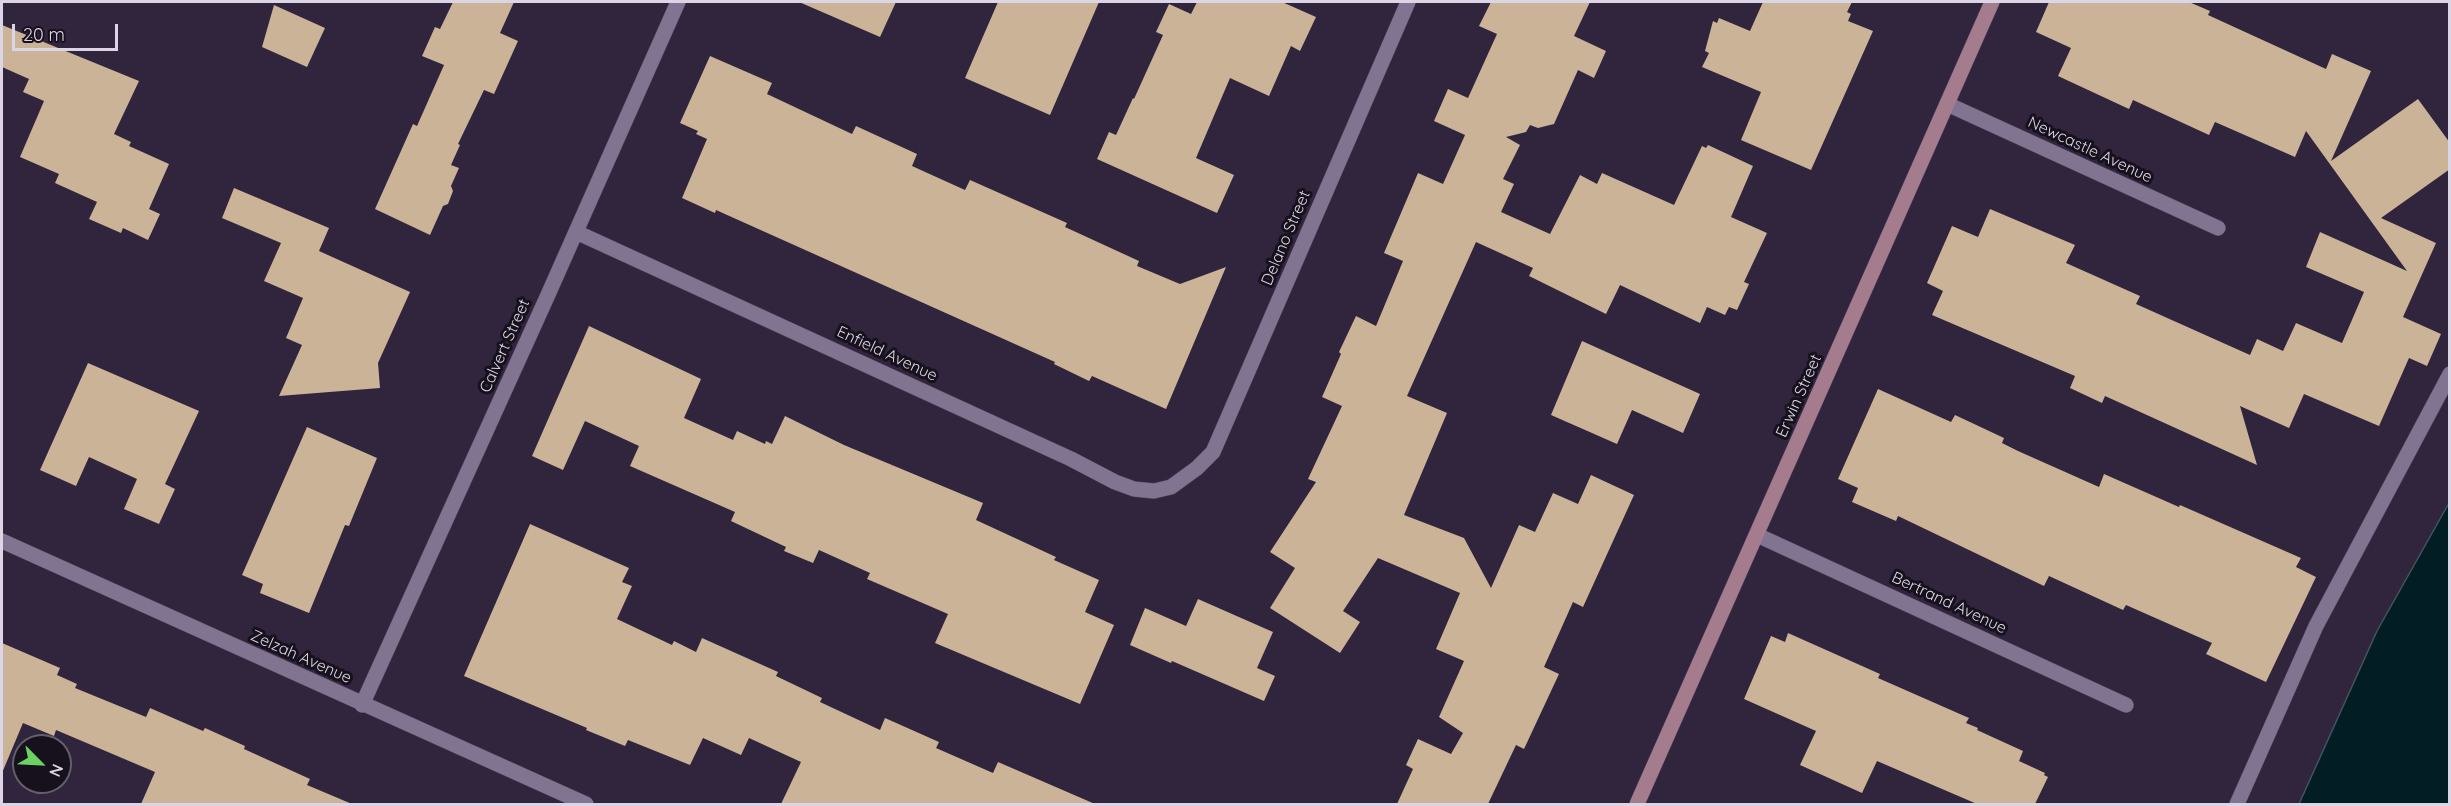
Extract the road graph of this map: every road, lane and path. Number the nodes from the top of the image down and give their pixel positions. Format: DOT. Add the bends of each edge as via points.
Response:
graph roads {
  1 [pos="678,2"];
  2 [pos="1408,2"];
  3 [pos="1992,2"];
  4 [pos="1947,104"];
  5 [pos="2218,228"];
  6 [pos="576,232"];
  7 [pos="2450,374"];
  8 [pos="1183,479"];
  9 [pos="1757,535"];
  10 [pos="2,541"];
  11 [pos="362,705"];
  12 [pos="2126,705"];
  13 [pos="586,804"];
  14 [pos="1637,804"];
  15 [pos="2237,804"];
  1 -- 6 [label="street, Calvert Street"];
  2 -- 8 [label="street, Delano Street" via="1213,452"];
  3 -- 4 [label="street, Erwin Street"];
  4 -- 5 [label="street, Newcastle Avenue"];
  4 -- 9 [label="street, Erwin Street"];
  6 -- 8 [label="street, Enfield Avenue" via="1115,482 1154,491"];
  6 -- 11 [label="street, Calvert Street"];
  7 -- 15 [label="street" via="2316,626"];
  9 -- 12 [label="street, Bertrand Avenue"];
  9 -- 14 [label="street, Erwin Street"];
  10 -- 11 [label="street, Zelzah Avenue"];
  11 -- 13 [label="street, Zelzah Avenue"];
}
